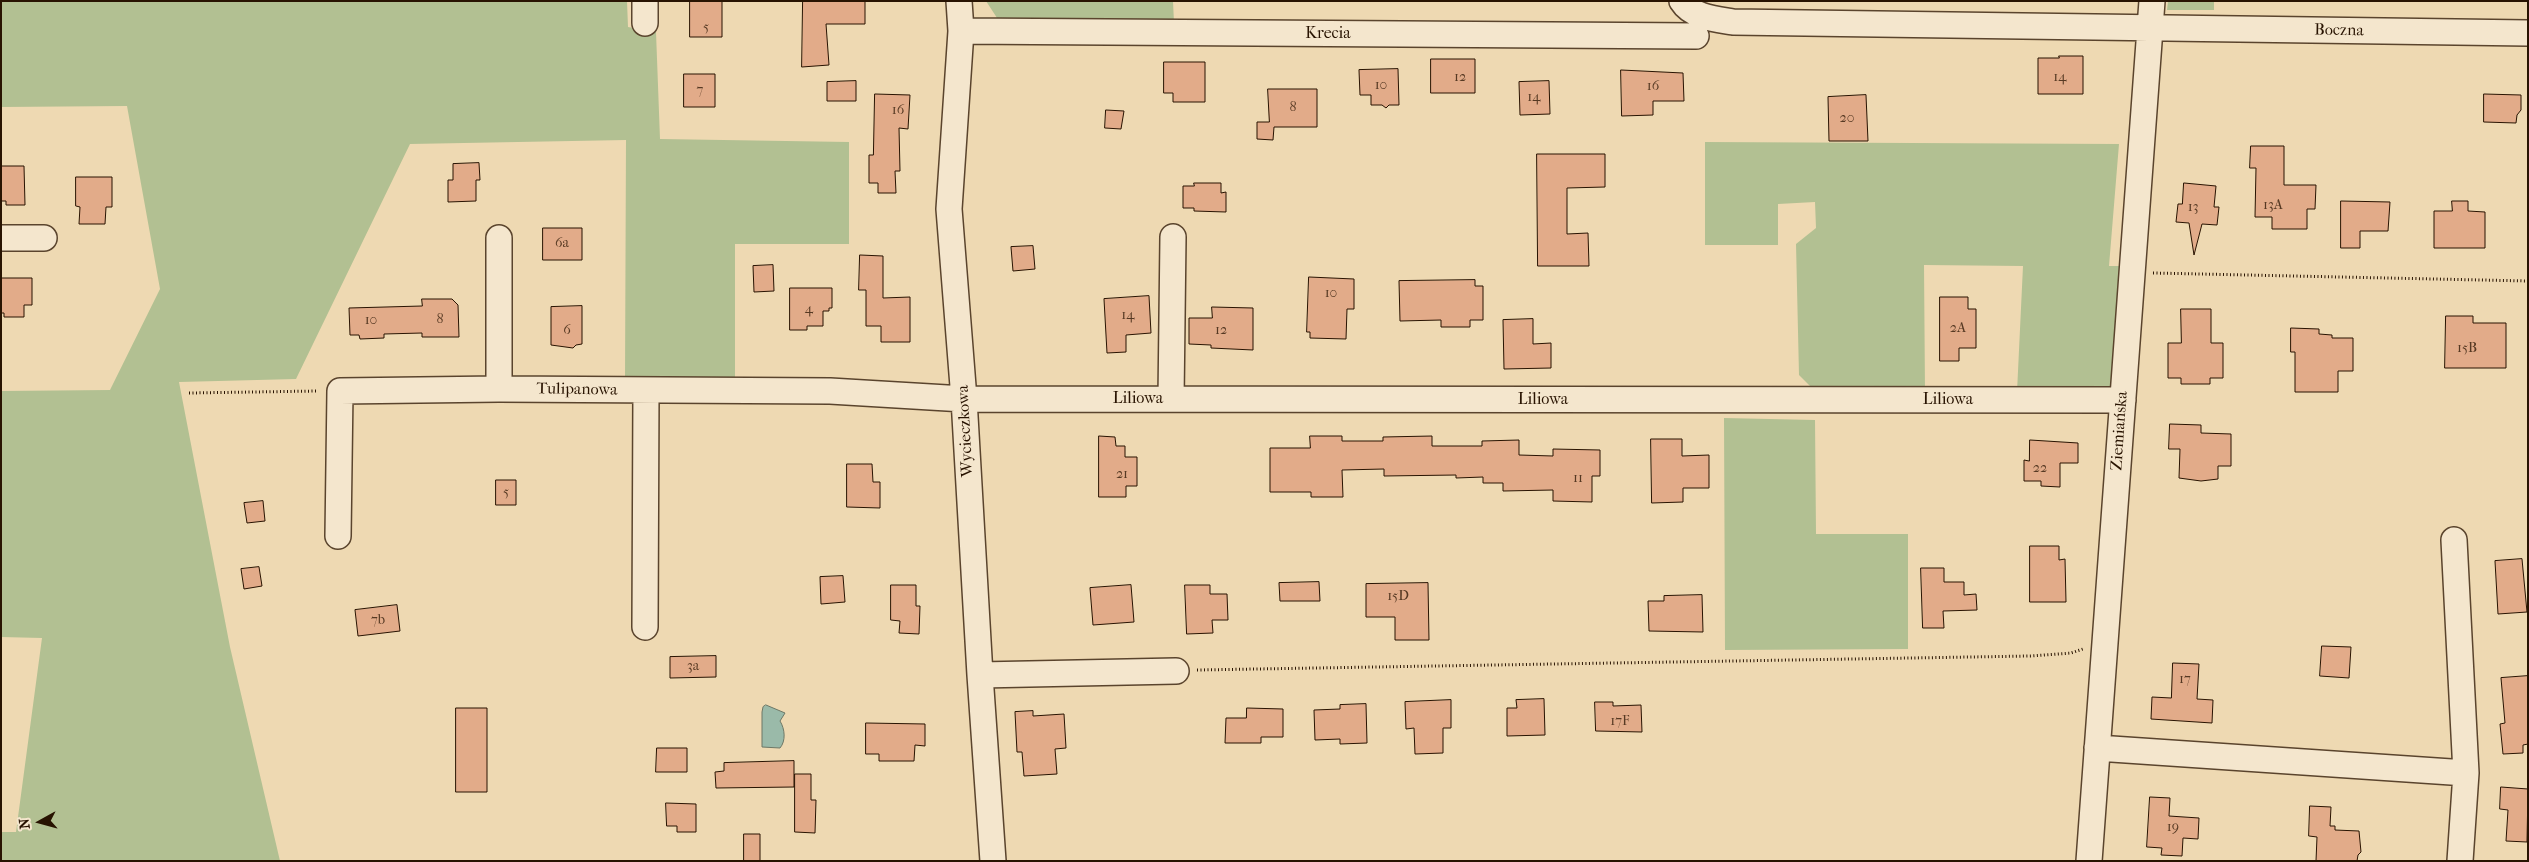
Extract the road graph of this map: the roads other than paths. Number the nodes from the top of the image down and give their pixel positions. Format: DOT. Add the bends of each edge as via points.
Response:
graph roads {
  1 [pos="960,1"];
  2 [pos="1682,1"];
  3 [pos="2152,1"];
  4 [pos="2150,28"];
  5 [pos="961,31"];
  6 [pos="2528,33"];
  7 [pos="1696,36"];
  8 [pos="1,238"];
  9 [pos="44,238"];
  10 [pos="499,238"];
  11 [pos="1173,238"];
  12 [pos="499,389"];
  13 [pos="646,390"];
  14 [pos="964,399"];
  15 [pos="1171,399"];
  16 [pos="2122,400"];
  17 [pos="338,536"];
  18 [pos="2454,540"];
  19 [pos="645,627"];
  20 [pos="1176,670"];
  21 [pos="980,675"];
  22 [pos="2097,748"];
  23 [pos="2466,773"];
  24 [pos="993,861"];
  25 [pos="2088,861"];
  26 [pos="2460,861"];
  1 -- 5 [label="street, Wycieczkowa"];
  2 -- 4 [label="street, Boczna" via="1705,17 1732,22"];
  3 -- 4 [label="street, Ziemiańska"];
  4 -- 6 [label="street, Boczna"];
  4 -- 16 [label="street, Ziemiańska"];
  5 -- 7 [label="street, Krecia"];
  5 -- 14 [label="street, Wycieczkowa" via="949,209"];
  8 -- 9 [label="street"];
  10 -- 12 [label="street"];
  11 -- 15 [label="street"];
  12 -- 13 [label="street, Tulipanowa"];
  12 -- 17 [label="street, Tulipanowa" via="340,391"];
  13 -- 14 [label="street, Tulipanowa" via="830,391"];
  13 -- 19 [label="street"];
  14 -- 15 [label="street, Liliowa"];
  14 -- 21 [label="street, Wycieczkowa"];
  15 -- 16 [label="street, Liliowa"];
  16 -- 22 [label="street, Ziemiańska"];
  18 -- 23 [label="street"];
  20 -- 21 [label="street"];
  21 -- 24 [label="street, Wycieczkowa"];
  22 -- 23 [label="street"];
  22 -- 25 [label="street, Ziemiańska"];
  23 -- 26 [label="street"];
}
